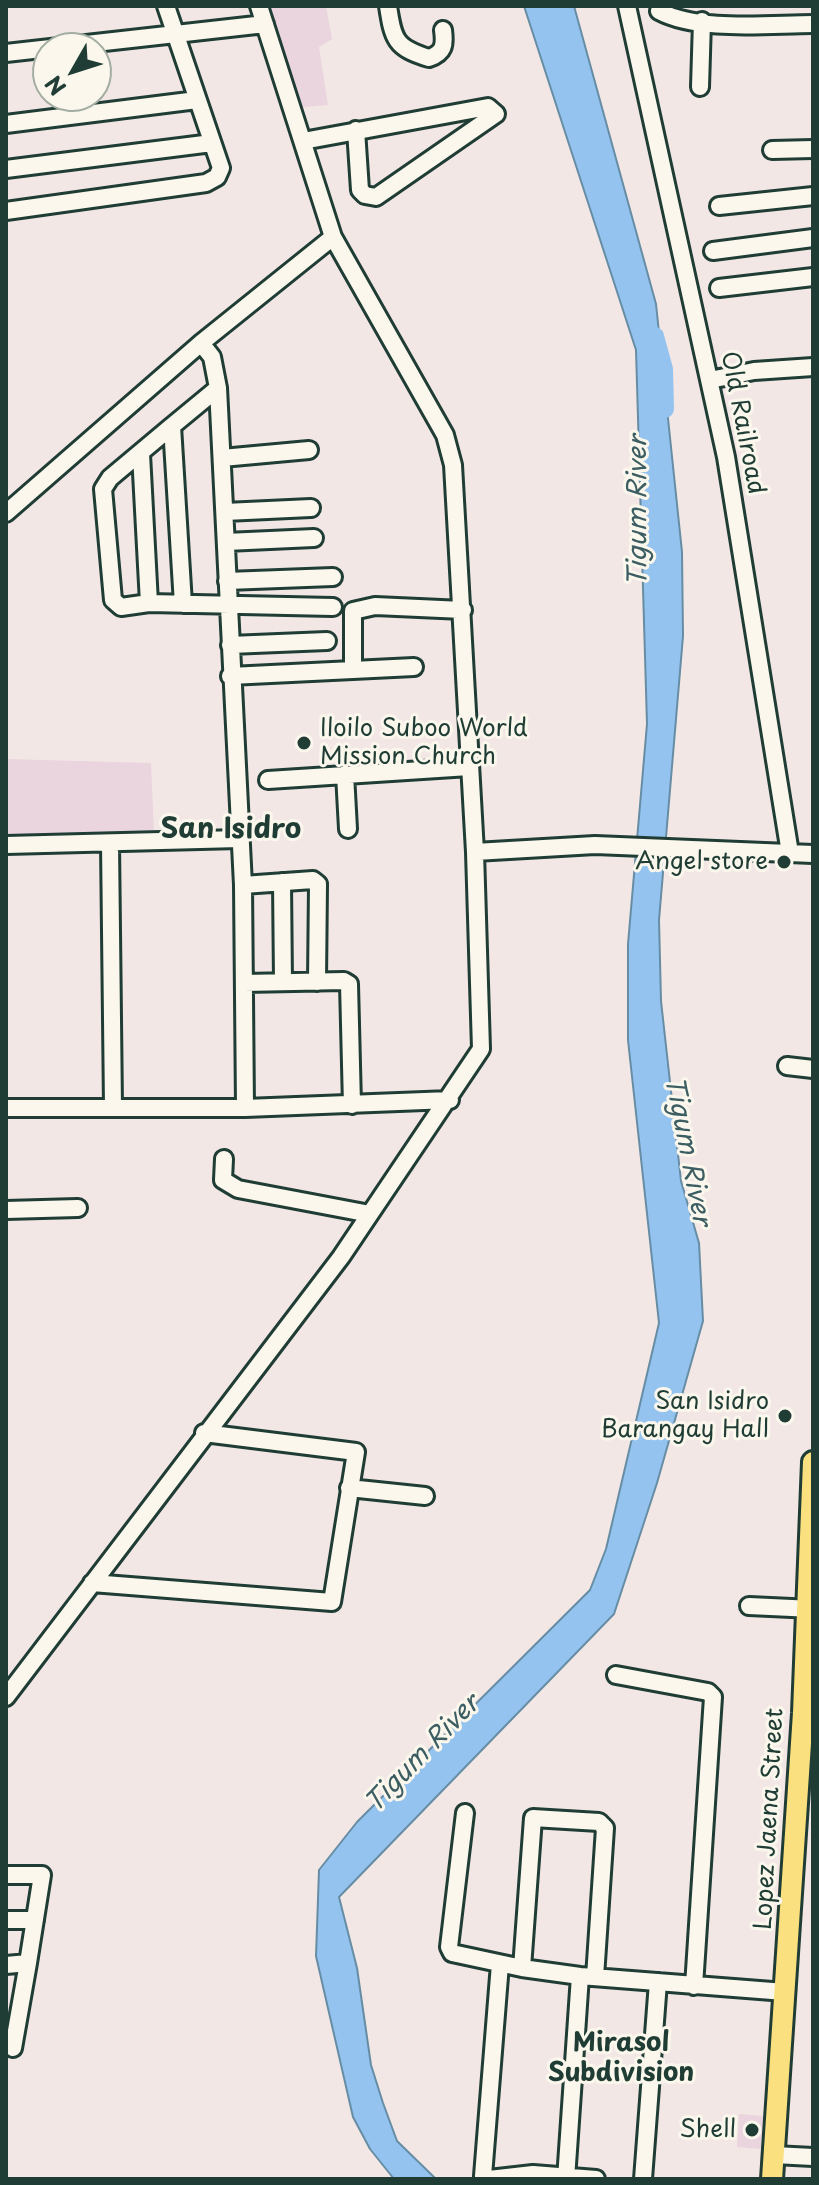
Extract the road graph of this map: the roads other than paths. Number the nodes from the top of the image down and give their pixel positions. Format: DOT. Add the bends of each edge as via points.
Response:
graph roads {
  1 [pos="166,6"];
  2 [pos="259,6"];
  3 [pos="388,6"];
  4 [pos="658,8"];
  5 [pos="629,13"];
  6 [pos="702,21"];
  7 [pos="265,24"];
  8 [pos="813,24"];
  9 [pos="443,30"];
  10 [pos="174,33"];
  11 [pos="6,53"];
  12 [pos="700,87"];
  13 [pos="197,100"];
  14 [pos="6,124"];
  15 [pos="356,130"];
  16 [pos="303,141"];
  17 [pos="212,143"];
  18 [pos="813,149"];
  19 [pos="772,150"];
  20 [pos="6,169"];
  21 [pos="813,196"];
  22 [pos="719,206"];
  23 [pos="6,211"];
  24 [pos="333,237"];
  25 [pos="813,238"];
  26 [pos="713,251"];
  27 [pos="813,277"];
  28 [pos="719,288"];
  29 [pos="201,343"];
  30 [pos="813,367"];
  31 [pos="710,380"];
  32 [pos="218,388"];
  33 [pos="172,426"];
  34 [pos="309,450"];
  35 [pos="141,454"];
  36 [pos="222,458"];
  37 [pos="6,491"];
  38 [pos="23,499"];
  39 [pos="311,508"];
  40 [pos="225,512"];
  41 [pos="6,513"];
  42 [pos="314,538"];
  43 [pos="226,542"];
  44 [pos="333,577"];
  45 [pos="227,581"];
  46 [pos="149,603"];
  47 [pos="183,604"];
  48 [pos="227,606"];
  49 [pos="333,607"];
  50 [pos="463,610"];
  51 [pos="327,641"];
  52 [pos="230,645"];
  53 [pos="414,667"];
  54 [pos="353,670"];
  55 [pos="230,676"];
  56 [pos="469,767"];
  57 [pos="345,774"];
  58 [pos="268,780"];
  59 [pos="348,829"];
  60 [pos="239,839"];
  61 [pos="110,843"];
  62 [pos="6,845"];
  63 [pos="475,852"];
  64 [pos="790,853"];
  65 [pos="813,854"];
  66 [pos="282,882"];
  67 [pos="243,885"];
  68 [pos="283,982"];
  69 [pos="317,982"];
  70 [pos="244,983"];
  71 [pos="787,1066"];
  72 [pos="813,1069"];
  73 [pos="450,1100"];
  74 [pos="352,1105"];
  75 [pos="113,1107"];
  76 [pos="6,1108"];
  77 [pos="245,1108"];
  78 [pos="224,1159"];
  79 [pos="78,1208"];
  80 [pos="6,1210"];
  81 [pos="370,1214"];
  82 [pos="204,1433"];
  83 [pos="813,1462"];
  84 [pos="349,1488"];
  85 [pos="425,1496"];
  86 [pos="811,1548"];
  87 [pos="92,1583"];
  88 [pos="749,1606"];
  89 [pos="809,1609"];
  90 [pos="616,1675"];
  91 [pos="6,1697"];
  92 [pos="808,1714"];
  93 [pos="465,1813"];
  94 [pos="6,1875"];
  95 [pos="6,1920"];
  96 [pos="35,1920"];
  97 [pos="28,1963"];
  98 [pos="500,1964"];
  99 [pos="6,1965"];
  100 [pos="522,1968"];
  101 [pos="588,1976"];
  102 [pos="658,1982"];
  103 [pos="694,1986"];
  104 [pos="785,1992"];
  105 [pos="12,2021"];
  106 [pos="13,2048"];
  107 [pos="774,2155"];
  108 [pos="813,2157"];
  109 [pos="566,2177"];
  110 [pos="488,2179"];
  111 [pos="596,2179"];
  112 [pos="643,2179"];
  113 [pos="772,2179"];
  1 -- 10 [label="street"];
  2 -- 7 [label="street"];
  3 -- 9 [label="street" via="403,49 429,58 445,45"];
  4 -- 5 [label="street"];
  4 -- 6 [label="street" via="673,18"];
  5 -- 31 [label="street, Old Railroad"];
  6 -- 8 [label="street"];
  6 -- 12 [label="street"];
  7 -- 10 [label="street"];
  7 -- 16 [label="street"];
  10 -- 11 [label="street"];
  10 -- 13 [label="street"];
  13 -- 14 [label="street"];
  13 -- 17 [label="street"];
  15 -- 15 [label="street" via="488,107 496,114 376,197 360,190"];
  15 -- 16 [label="street"];
  16 -- 24 [label="street"];
  17 -- 20 [label="street"];
  17 -- 23 [label="street" via="221,168 206,183"];
  18 -- 19 [label="street"];
  21 -- 22 [label="street"];
  24 -- 29 [label="street"];
  24 -- 50 [label="street" via="445,435 457,496"];
  25 -- 26 [label="street"];
  27 -- 28 [label="street"];
  29 -- 32 [label="street" via="212,357"];
  29 -- 38 [label="street"];
  30 -- 31 [label="street"];
  31 -- 64 [label="street, Old Railroad"];
  32 -- 33 [label="street"];
  32 -- 36 [label="street"];
  33 -- 35 [label="street"];
  33 -- 47 [label="street"];
  34 -- 36 [label="street"];
  35 -- 46 [label="street"];
  35 -- 46 [label="street" via="103,489 113,600 121,607"];
  36 -- 40 [label="street"];
  37 -- 38 [label="street"];
  38 -- 41 [label="street"];
  39 -- 40 [label="street"];
  40 -- 43 [label="street"];
  42 -- 43 [label="street"];
  43 -- 45 [label="street"];
  44 -- 45 [label="street"];
  45 -- 48 [label="street"];
  46 -- 47 [label="street"];
  47 -- 48 [label="street"];
  48 -- 49 [label="street"];
  48 -- 52 [label="street"];
  50 -- 54 [label="street" via="375,606 353,611"];
  50 -- 56 [label="street"];
  51 -- 52 [label="street"];
  52 -- 55 [label="street"];
  53 -- 54 [label="street"];
  54 -- 55 [label="street"];
  55 -- 60 [label="street"];
  56 -- 57 [label="street"];
  56 -- 63 [label="street"];
  57 -- 58 [label="street"];
  57 -- 59 [label="street"];
  60 -- 61 [label="street"];
  60 -- 67 [label="street"];
  61 -- 62 [label="street"];
  61 -- 75 [label="street"];
  63 -- 64 [label="street" via="595,845"];
  63 -- 73 [label="street" via="481,1049"];
  64 -- 65 [label="street"];
  66 -- 67 [label="street"];
  66 -- 68 [label="street"];
  66 -- 69 [label="street" via="318,884"];
  67 -- 70 [label="street"];
  68 -- 69 [label="street"];
  68 -- 70 [label="street"];
  69 -- 74 [label="street" via="349,984"];
  70 -- 77 [label="street"];
  71 -- 72 [label="street"];
  73 -- 74 [label="street"];
  73 -- 81 [label="street"];
  74 -- 77 [label="street"];
  75 -- 76 [label="street"];
  75 -- 77 [label="street"];
  78 -- 81 [label="street" via="223,1180 238,1189"];
  79 -- 80 [label="street"];
  81 -- 82 [label="street"];
  82 -- 84 [label="street" via="356,1452"];
  82 -- 87 [label="street"];
  83 -- 86 [label="main road, Lopez Jaena Street"];
  84 -- 85 [label="street"];
  84 -- 87 [label="street" via="332,1602"];
  86 -- 89 [label="main road, Lopez Jaena Street"];
  87 -- 91 [label="street"];
  88 -- 89 [label="street"];
  89 -- 92 [label="main road, Lopez Jaena Street"];
  90 -- 103 [label="street" via="713,1697"];
  92 -- 104 [label="main road, Lopez Jaena Street"];
  93 -- 98 [label="street" via="449,1947 452,1953"];
  94 -- 96 [label="street" via="42,1875"];
  95 -- 96 [label="street"];
  96 -- 97 [label="street"];
  97 -- 99 [label="street"];
  97 -- 105 [label="street"];
  98 -- 100 [label="street"];
  98 -- 110 [label="street" via="483,2176"];
  100 -- 101 [label="street"];
  100 -- 101 [label="street" via="533,1818 599,1822 605,1828"];
  101 -- 102 [label="street"];
  101 -- 109 [label="street"];
  102 -- 103 [label="street"];
  102 -- 112 [label="street"];
  103 -- 104 [label="street"];
  104 -- 107 [label="main road, Lopez Jaena Street"];
  105 -- 106 [label="street"];
  107 -- 108 [label="street"];
  107 -- 113 [label="main road, Lopez Jaena Street"];
  109 -- 110 [label="street"];
  109 -- 111 [label="street"];
}
